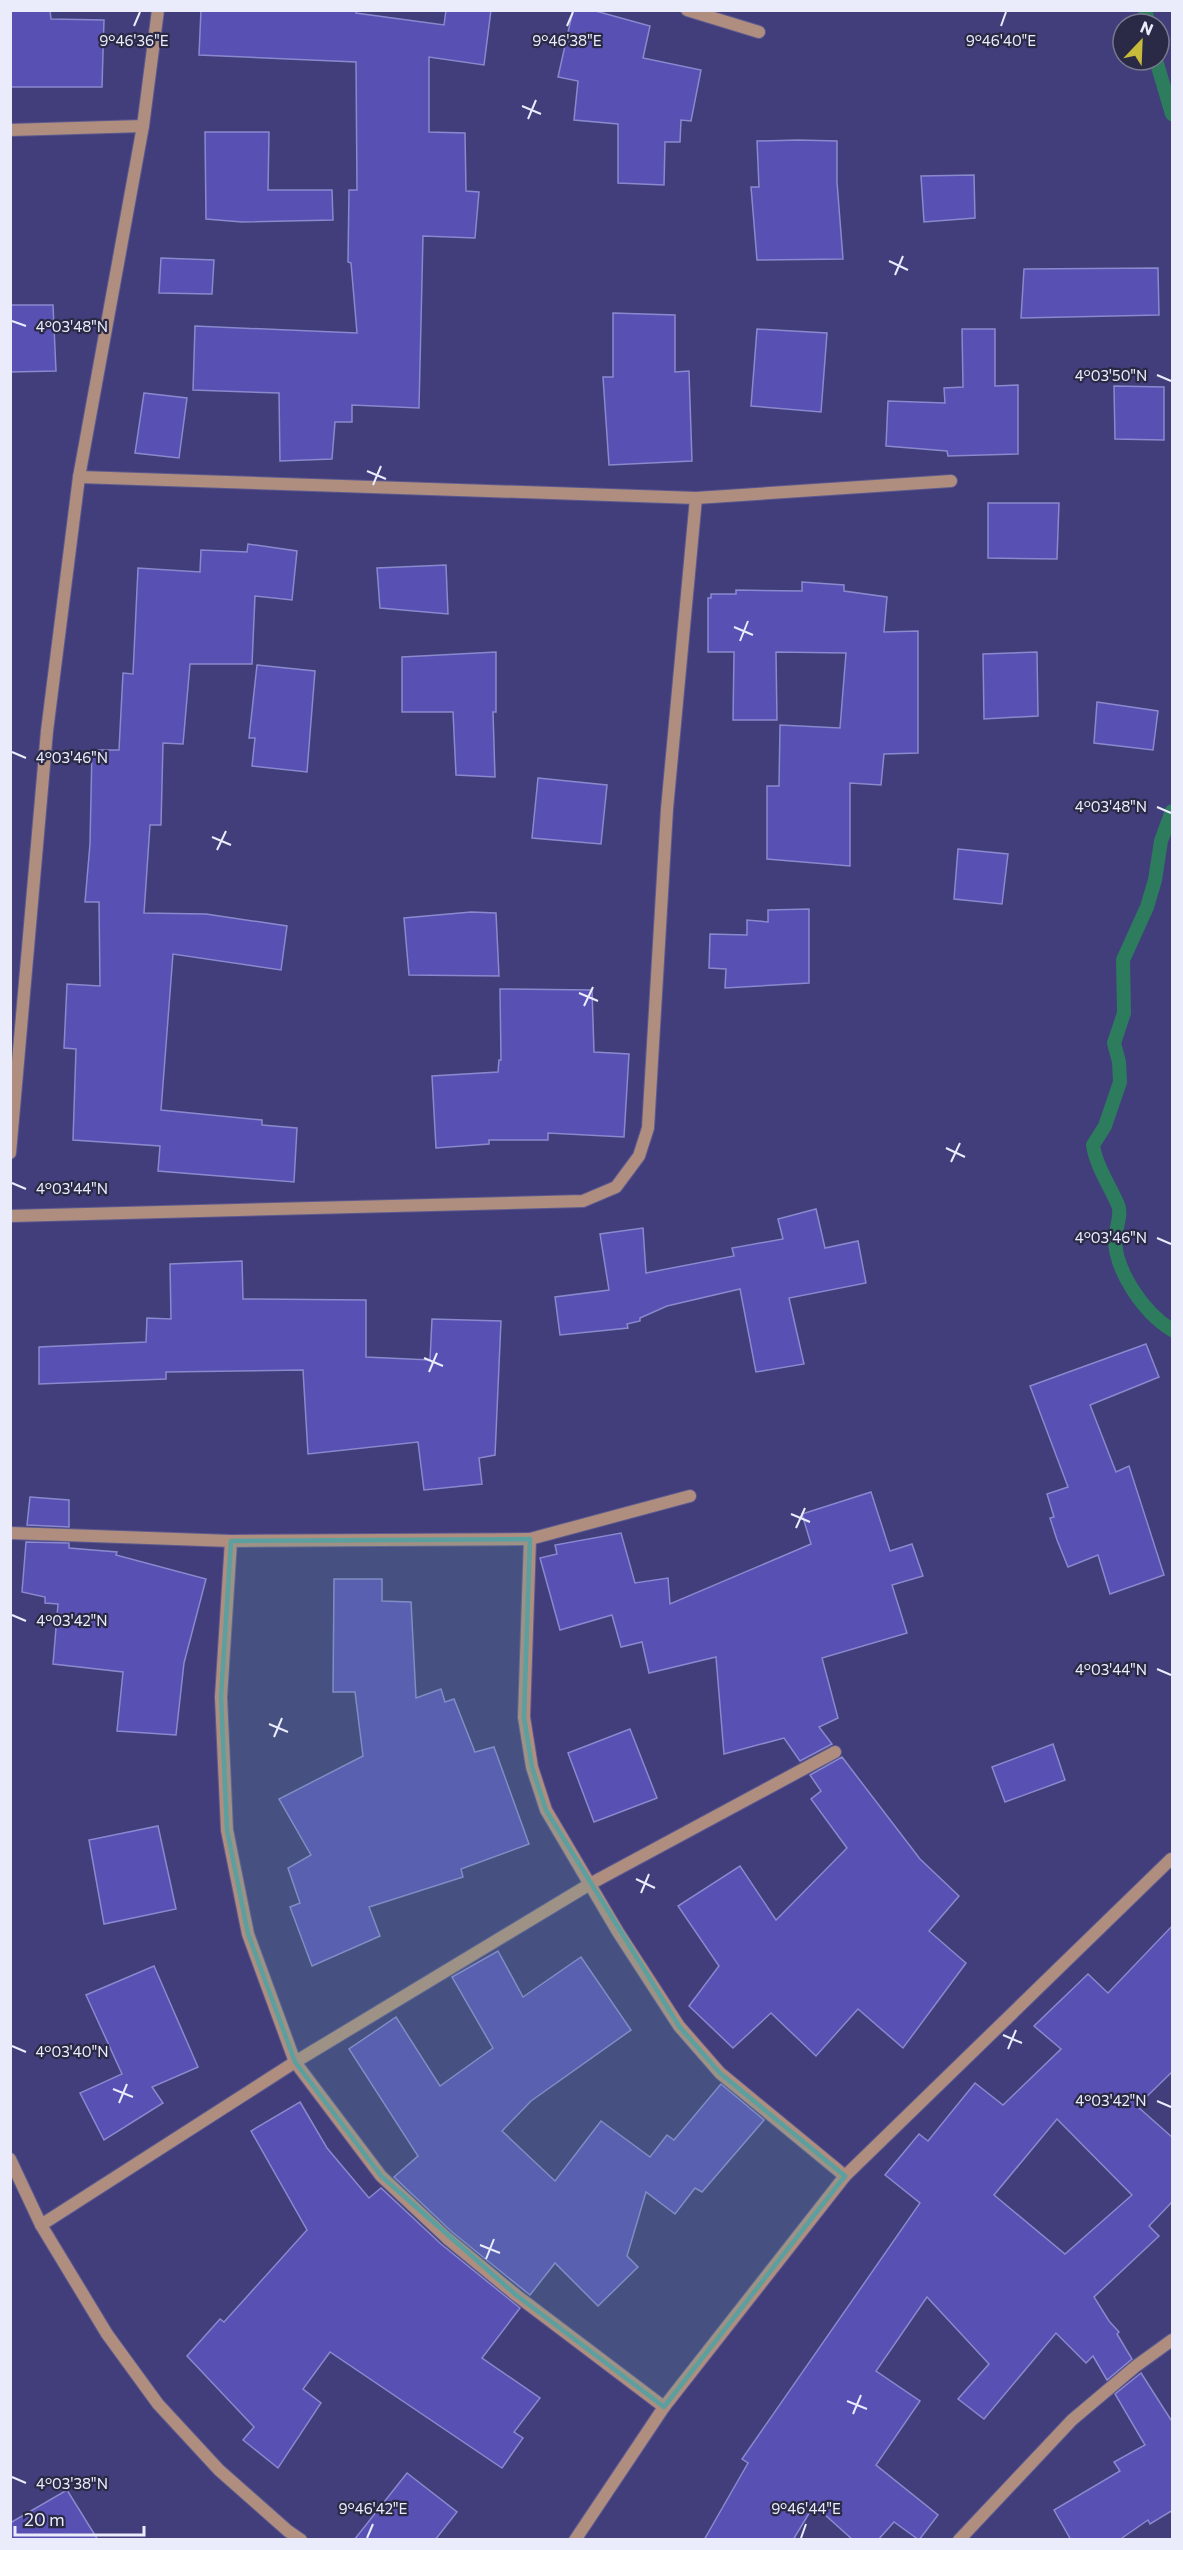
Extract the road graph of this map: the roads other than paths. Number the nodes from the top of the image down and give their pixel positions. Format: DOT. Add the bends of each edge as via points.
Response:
graph roads {
  1 [pos="158,10"];
  2 [pos="687,10"];
  3 [pos="759,32"];
  4 [pos="142,126"];
  5 [pos="10,130"];
  6 [pos="79,477"];
  7 [pos="951,481"];
  8 [pos="696,498"];
  9 [pos="10,1153"];
  10 [pos="10,1216"];
  11 [pos="690,1496"];
  12 [pos="10,1533"];
  13 [pos="530,1539"];
  14 [pos="231,1541"];
  15 [pos="835,1752"];
  16 [pos="1171,1859"];
  17 [pos="590,1884"];
  18 [pos="295,2062"];
  19 [pos="10,2159"];
  20 [pos="845,2176"];
  21 [pos="41,2225"];
  22 [pos="1173,2340"];
  23 [pos="664,2407"];
  24 [pos="301,2540"];
  25 [pos="575,2540"];
  26 [pos="959,2540"];
  1 -- 4 [label="street"];
  2 -- 3 [label="street"];
  4 -- 5 [label="street"];
  4 -- 6 [label="street"];
  6 -- 8 [label="street"];
  6 -- 9 [label="street" via="47,731"];
  7 -- 8 [label="street"];
  8 -- 10 [label="street" via="667,809 648,1128 639,1156 616,1187 583,1201"];
  11 -- 13 [label="street"];
  12 -- 14 [label="street"];
  13 -- 14 [label="street"];
  13 -- 17 [label="street" via="524,1717 532,1767 546,1810"];
  14 -- 18 [label="street" via="220,1697 227,1830 248,1934"];
  15 -- 17 [label="street"];
  16 -- 20 [label="street"];
  17 -- 18 [label="street"];
  17 -- 20 [label="street" via="679,2026 720,2073"];
  18 -- 21 [label="street"];
  18 -- 23 [label="street" via="381,2176 447,2238"];
  19 -- 21 [label="street"];
  20 -- 23 [label="street"];
  21 -- 24 [label="street" via="107,2334 158,2404 219,2470"];
  22 -- 26 [label="street" via="1072,2420"];
  23 -- 25 [label="street"];
}
